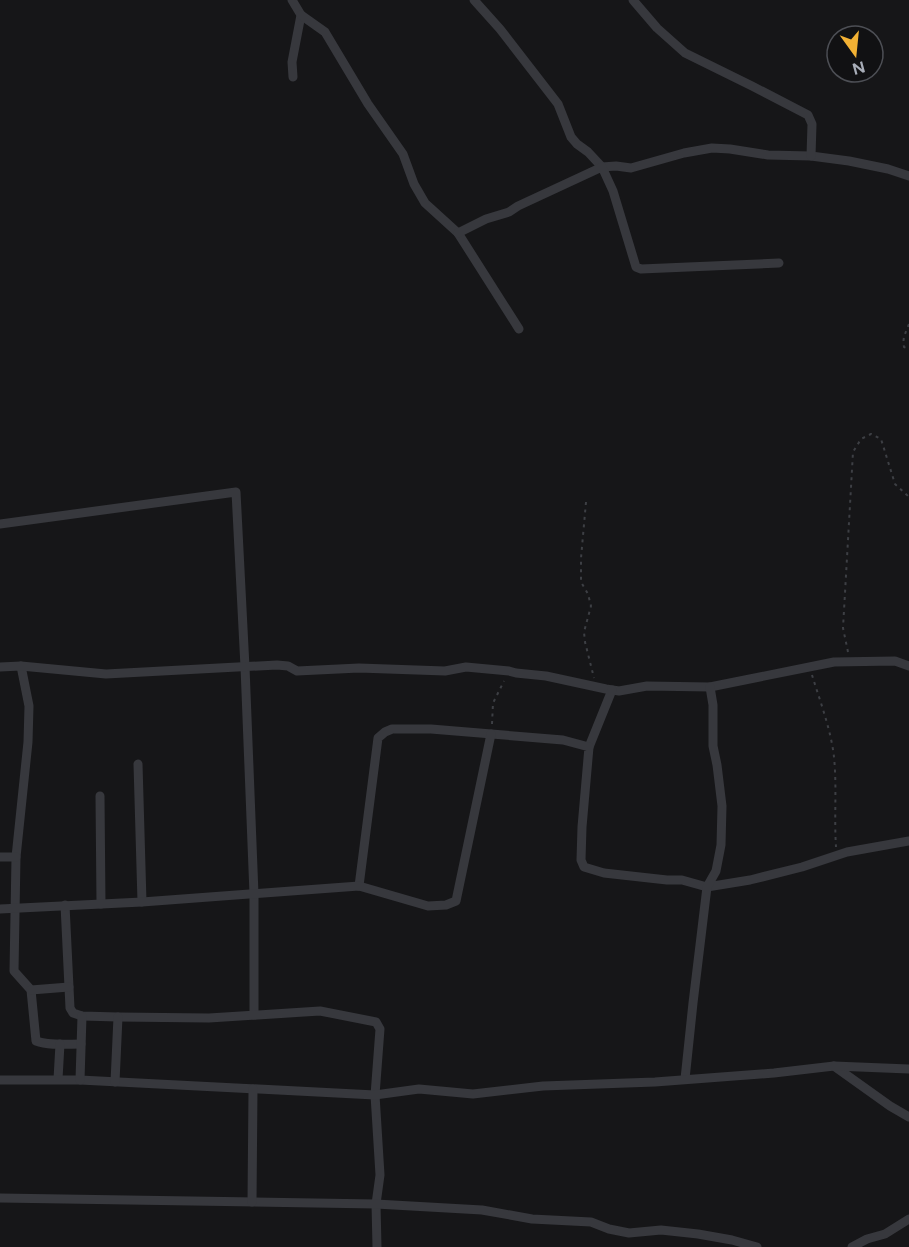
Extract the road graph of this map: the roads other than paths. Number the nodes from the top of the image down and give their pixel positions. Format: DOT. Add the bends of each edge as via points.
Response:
graph roads {
  1 [pos="292,0"];
  2 [pos="474,0"];
  3 [pos="633,0"];
  4 [pos="301,15"];
  5 [pos="293,77"];
  6 [pos="811,156"];
  7 [pos="602,167"];
  8 [pos="909,176"];
  9 [pos="458,233"];
  10 [pos="779,263"];
  11 [pos="519,329"];
  12 [pos="0,524"];
  13 [pos="21,666"];
  14 [pos="909,666"];
  15 [pos="0,667"];
  16 [pos="245,667"];
  17 [pos="710,687"];
  18 [pos="612,690"];
  19 [pos="491,734"];
  20 [pos="589,747"];
  21 [pos="138,764"];
  22 [pos="100,796"];
  23 [pos="909,841"];
  24 [pos="0,857"];
  25 [pos="16,857"];
  26 [pos="359,886"];
  27 [pos="707,886"];
  28 [pos="254,894"];
  29 [pos="142,902"];
  30 [pos="101,904"];
  31 [pos="65,905"];
  32 [pos="15,908"];
  33 [pos="0,909"];
  34 [pos="69,987"];
  35 [pos="31,990"];
  36 [pos="254,1015"];
  37 [pos="82,1016"];
  38 [pos="118,1017"];
  39 [pos="60,1044"];
  40 [pos="81,1044"];
  41 [pos="834,1066"];
  42 [pos="909,1069"];
  43 [pos="58,1079"];
  44 [pos="686,1079"];
  45 [pos="0,1080"];
  46 [pos="80,1080"];
  47 [pos="115,1082"];
  48 [pos="254,1089"];
  49 [pos="375,1095"];
  50 [pos="909,1117"];
  51 [pos="0,1198"];
  52 [pos="252,1202"];
  53 [pos="376,1204"];
  54 [pos="909,1219"];
  55 [pos="377,1247"];
  56 [pos="757,1247"];
  57 [pos="852,1247"];
  1 -- 4 [label="street"];
  2 -- 7 [label="street" via="558,104 571,137"];
  3 -- 6 [label="street" via="685,53 808,115 812,124"];
  4 -- 5 [label="street"];
  4 -- 9 [label="street" via="325,32 403,154 425,203"];
  6 -- 7 [label="street" via="712,148 631,168"];
  6 -- 8 [label="street"];
  7 -- 9 [label="street"];
  7 -- 10 [label="street" via="636,267"];
  9 -- 11 [label="street"];
  12 -- 16 [label="street" via="236,492"];
  13 -- 15 [label="street"];
  13 -- 16 [label="street" via="106,674"];
  13 -- 25 [label="street" via="29,718"];
  14 -- 17 [label="street" via="896,661 834,662"];
  16 -- 18 [label="street" via="278,665 297,671 466,667 509,670"];
  16 -- 28 [label="street"];
  17 -- 18 [label="street"];
  17 -- 27 [label="street" via="722,806 718,863"];
  18 -- 20 [label="street"];
  19 -- 20 [label="street" via="563,740"];
  19 -- 26 [label="street" via="392,729 378,738"];
  19 -- 26 [label="street" via="456,901 428,906"];
  20 -- 27 [label="street" via="582,826 584,867"];
  21 -- 29 [label="street"];
  22 -- 30 [label="street"];
  23 -- 27 [label="street" via="847,852 750,880"];
  24 -- 25 [label="street"];
  25 -- 32 [label="street"];
  26 -- 28 [label="street"];
  27 -- 44 [label="street"];
  28 -- 29 [label="street"];
  28 -- 36 [label="street"];
  29 -- 30 [label="street"];
  30 -- 31 [label="street"];
  31 -- 32 [label="street"];
  31 -- 34 [label="street"];
  32 -- 33 [label="street"];
  32 -- 35 [label="street" via="14,971"];
  34 -- 35 [label="street"];
  34 -- 37 [label="street" via="70,1008"];
  35 -- 39 [label="street" via="36,1041"];
  36 -- 38 [label="street"];
  36 -- 49 [label="street" via="320,1011 376,1022 380,1029"];
  37 -- 38 [label="street"];
  37 -- 40 [label="street"];
  38 -- 47 [label="street"];
  39 -- 40 [label="street"];
  39 -- 43 [label="street"];
  40 -- 46 [label="street"];
  41 -- 42 [label="street"];
  41 -- 44 [label="street"];
  41 -- 50 [label="street"];
  43 -- 45 [label="street"];
  43 -- 46 [label="street"];
  44 -- 49 [label="street" via="543,1086 473,1094 419,1089"];
  46 -- 47 [label="street"];
  47 -- 48 [label="street"];
  48 -- 49 [label="street"];
  48 -- 52 [label="street"];
  49 -- 53 [label="street" via="381,1175"];
  51 -- 52 [label="street"];
  52 -- 53 [label="street"];
  53 -- 55 [label="street"];
  53 -- 56 [label="street" via="591,1222 629,1233 661,1230 698,1234"];
  54 -- 57 [label="street"];
}
